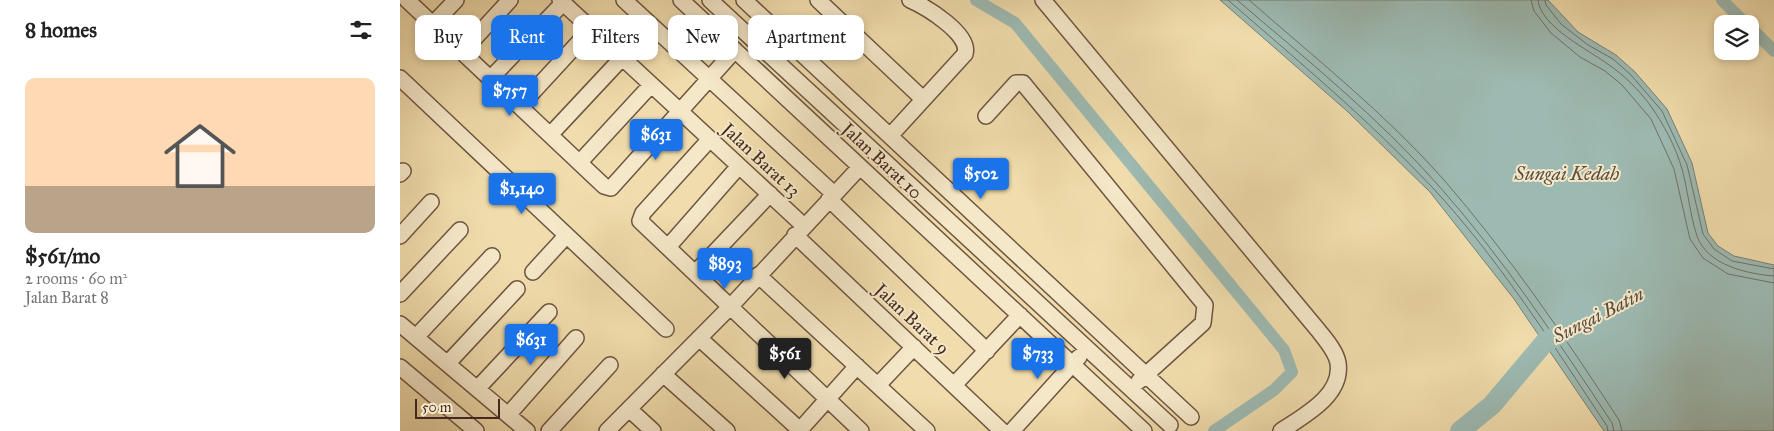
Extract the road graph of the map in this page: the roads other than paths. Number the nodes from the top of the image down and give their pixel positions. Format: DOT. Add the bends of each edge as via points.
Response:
graph roads {
  1 [pos="407,0"];
  2 [pos="456,0"];
  3 [pos="510,0"];
  4 [pos="624,0"];
  5 [pos="682,0"];
  6 [pos="710,0"];
  7 [pos="818,0"];
  8 [pos="910,0"];
  9 [pos="1043,0"];
  10 [pos="566,2"];
  11 [pos="750,2"];
  12 [pos="423,15"];
  13 [pos="442,15"];
  14 [pos="578,15"];
  15 [pos="698,15"];
  16 [pos="726,15"];
  17 [pos="738,16"];
  18 [pos="738,27"];
  19 [pos="481,30"];
  20 [pos="573,48"];
  21 [pos="738,53"];
  22 [pos="472,60"];
  23 [pos="620,60"];
  24 [pos="624,60"];
  25 [pos="726,60"];
  26 [pos="400,78"];
  27 [pos="491,78"];
  28 [pos="710,78"];
  29 [pos="651,85"];
  30 [pos="923,99"];
  31 [pos="520,106"];
  32 [pos="680,111"];
  33 [pos="986,116"];
  34 [pos="550,135"];
  35 [pos="890,136"];
  36 [pos="710,139"];
  37 [pos="580,162"];
  38 [pos="739,166"];
  39 [pos="860,166"];
  40 [pos="770,194"];
  41 [pos="832,197"];
  42 [pos="432,202"];
  43 [pos="460,230"];
  44 [pos="800,230"];
  45 [pos="400,236"];
  46 [pos="566,236"];
  47 [pos="668,247"];
  48 [pos="492,256"];
  49 [pos="533,272"];
  50 [pos="695,273"];
  51 [pos="758,275"];
  52 [pos="517,289"];
  53 [pos="400,294"];
  54 [pos="730,306"];
  55 [pos="549,312"];
  56 [pos="1020,316"];
  57 [pos="400,324"];
  58 [pos="666,329"];
  59 [pos="416,337"];
  60 [pos="576,338"];
  61 [pos="699,338"];
  62 [pos="914,347"];
  63 [pos="1087,348"];
  64 [pos="987,351"];
  65 [pos="448,363"];
  66 [pos="1073,364"];
  67 [pos="610,365"];
  68 [pos="400,366"];
  69 [pos="857,366"];
  70 [pos="663,374"];
  71 [pos="1146,374"];
  72 [pos="954,385"];
  73 [pos="878,386"];
  74 [pos="477,388"];
  75 [pos="1131,389"];
  76 [pos="827,400"];
  77 [pos="629,409"];
  78 [pos="508,415"];
  79 [pos="1191,417"];
  80 [pos="1170,425"];
  81 [pos="476,431"];
  82 [pos="526,431"];
  83 [pos="548,431"];
  84 [pos="607,431"];
  85 [pos="653,431"];
  86 [pos="727,431"];
  87 [pos="800,431"];
  88 [pos="861,431"];
  89 [pos="927,431"];
  90 [pos="1002,431"];
  91 [pos="1012,431"];
  92 [pos="1144,431"];
  93 [pos="1281,431"];
  1 -- 12 [label="street"];
  2 -- 13 [label="street"];
  3 -- 19 [label="street"];
  4 -- 28 [label="street"];
  5 -- 15 [label="street, Jalan Barat 10"];
  6 -- 16 [label="street"];
  7 -- 30 [label="street"];
  8 -- 30 [label="street" via="925,6 940,18 967,48"];
  9 -- 93 [label="street" via="1334,353 1338,363 1332,388 1317,406"];
  10 -- 14 [label="street, Jalan Barat 13"];
  10 -- 27 [label="street"];
  11 -- 17 [label="street"];
  11 -- 35 [label="street"];
  18 -- 63 [label="street"];
  20 -- 31 [label="street"];
  21 -- 39 [label="street, Jalan Barat 10"];
  22 -- 27 [label="street"];
  23 -- 34 [label="street"];
  24 -- 29 [label="street, Jalan Barat 13"];
  25 -- 28 [label="street"];
  26 -- 46 [label="street"];
  27 -- 31 [label="street"];
  28 -- 32 [label="street"];
  28 -- 41 [label="street"];
  29 -- 32 [label="street, Jalan Barat 13"];
  29 -- 37 [label="street"];
  30 -- 35 [label="street"];
  31 -- 34 [label="street"];
  32 -- 36 [label="street, Jalan Barat 13"];
  32 -- 37 [label="street" via="611,188 604,186"];
  33 -- 71 [label="street" via="1016,83 1023,83 1206,305 1203,323"];
  34 -- 37 [label="street"];
  35 -- 71 [label="street"];
  36 -- 38 [label="street, Jalan Barat 13"];
  36 -- 47 [label="street" via="640,217 640,221"];
  38 -- 40 [label="street, Jalan Barat 13"];
  38 -- 47 [label="street"];
  39 -- 41 [label="street"];
  39 -- 56 [label="street, Jalan Barat 10"];
  40 -- 44 [label="street, Jalan Barat 13"];
  40 -- 50 [label="street"];
  41 -- 44 [label="street"];
  41 -- 64 [label="street"];
  42 -- 45 [label="street"];
  43 -- 53 [label="street"];
  44 -- 51 [label="street"];
  44 -- 62 [label="street, Jalan Barat 9"];
  46 -- 49 [label="street"];
  46 -- 58 [label="street"];
  47 -- 50 [label="street"];
  48 -- 59 [label="street"];
  50 -- 54 [label="street"];
  51 -- 54 [label="street"];
  51 -- 69 [label="street"];
  52 -- 65 [label="street"];
  54 -- 61 [label="street"];
  54 -- 76 [label="street"];
  55 -- 74 [label="street"];
  56 -- 64 [label="street"];
  56 -- 66 [label="street, Jalan Barat 10"];
  57 -- 59 [label="street"];
  59 -- 65 [label="street"];
  60 -- 78 [label="street"];
  61 -- 70 [label="street"];
  61 -- 87 [label="street"];
  62 -- 72 [label="street, Jalan Barat 9"];
  62 -- 73 [label="street"];
  63 -- 66 [label="street"];
  63 -- 75 [label="street"];
  64 -- 72 [label="street"];
  65 -- 74 [label="street"];
  66 -- 91 [label="street"];
  66 -- 92 [label="street, Jalan Barat 10"];
  67 -- 83 [label="street"];
  68 -- 81 [label="street"];
  69 -- 73 [label="street"];
  69 -- 76 [label="street"];
  70 -- 77 [label="street"];
  70 -- 86 [label="street"];
  71 -- 75 [label="street"];
  71 -- 79 [label="street"];
  72 -- 90 [label="street, Jalan Barat 9"];
  73 -- 89 [label="street"];
  74 -- 78 [label="street"];
  75 -- 80 [label="street"];
  76 -- 87 [label="street"];
  76 -- 88 [label="street"];
  77 -- 84 [label="street"];
  77 -- 85 [label="street"];
  78 -- 82 [label="street"];
}
